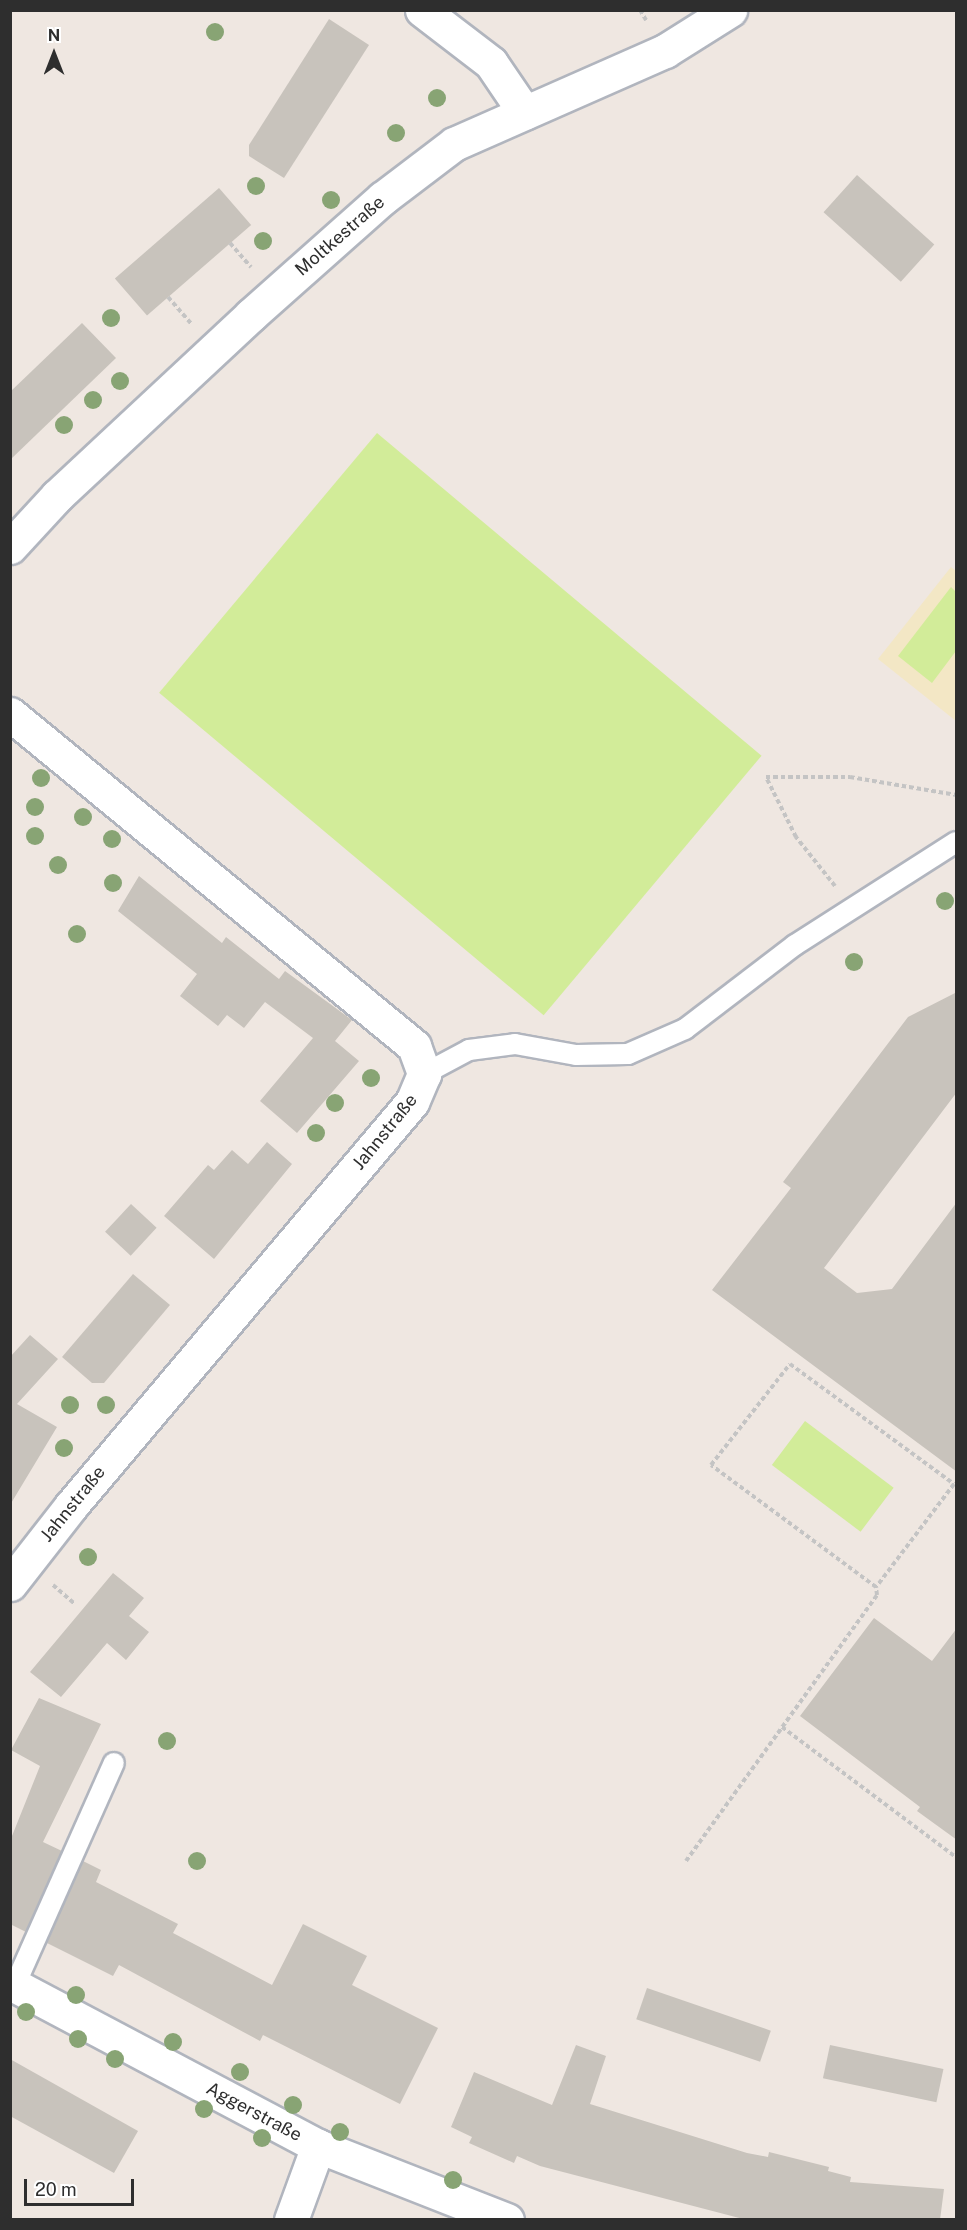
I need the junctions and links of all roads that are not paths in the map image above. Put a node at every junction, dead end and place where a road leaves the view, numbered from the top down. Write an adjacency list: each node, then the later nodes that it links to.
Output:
1 (422, 10): 3 (street)
2 (730, 10): 3 (street, Moltkestraße)
3 (525, 113): 4 (street, Moltkestraße)
4 (10, 547)
5 (10, 714): 7 (street, Jahnstraße)
6 (957, 842): 7 (lane)
7 (424, 1074): 8 (street, Jahnstraße)
8 (10, 1584)
9 (114, 1763): 10 (lane)
10 (13, 1984): 11 (street, Aggerstraße)
11 (318, 2146): 12 (street); 13 (street, Aggerstraße)
12 (291, 2220)
13 (507, 2220)

